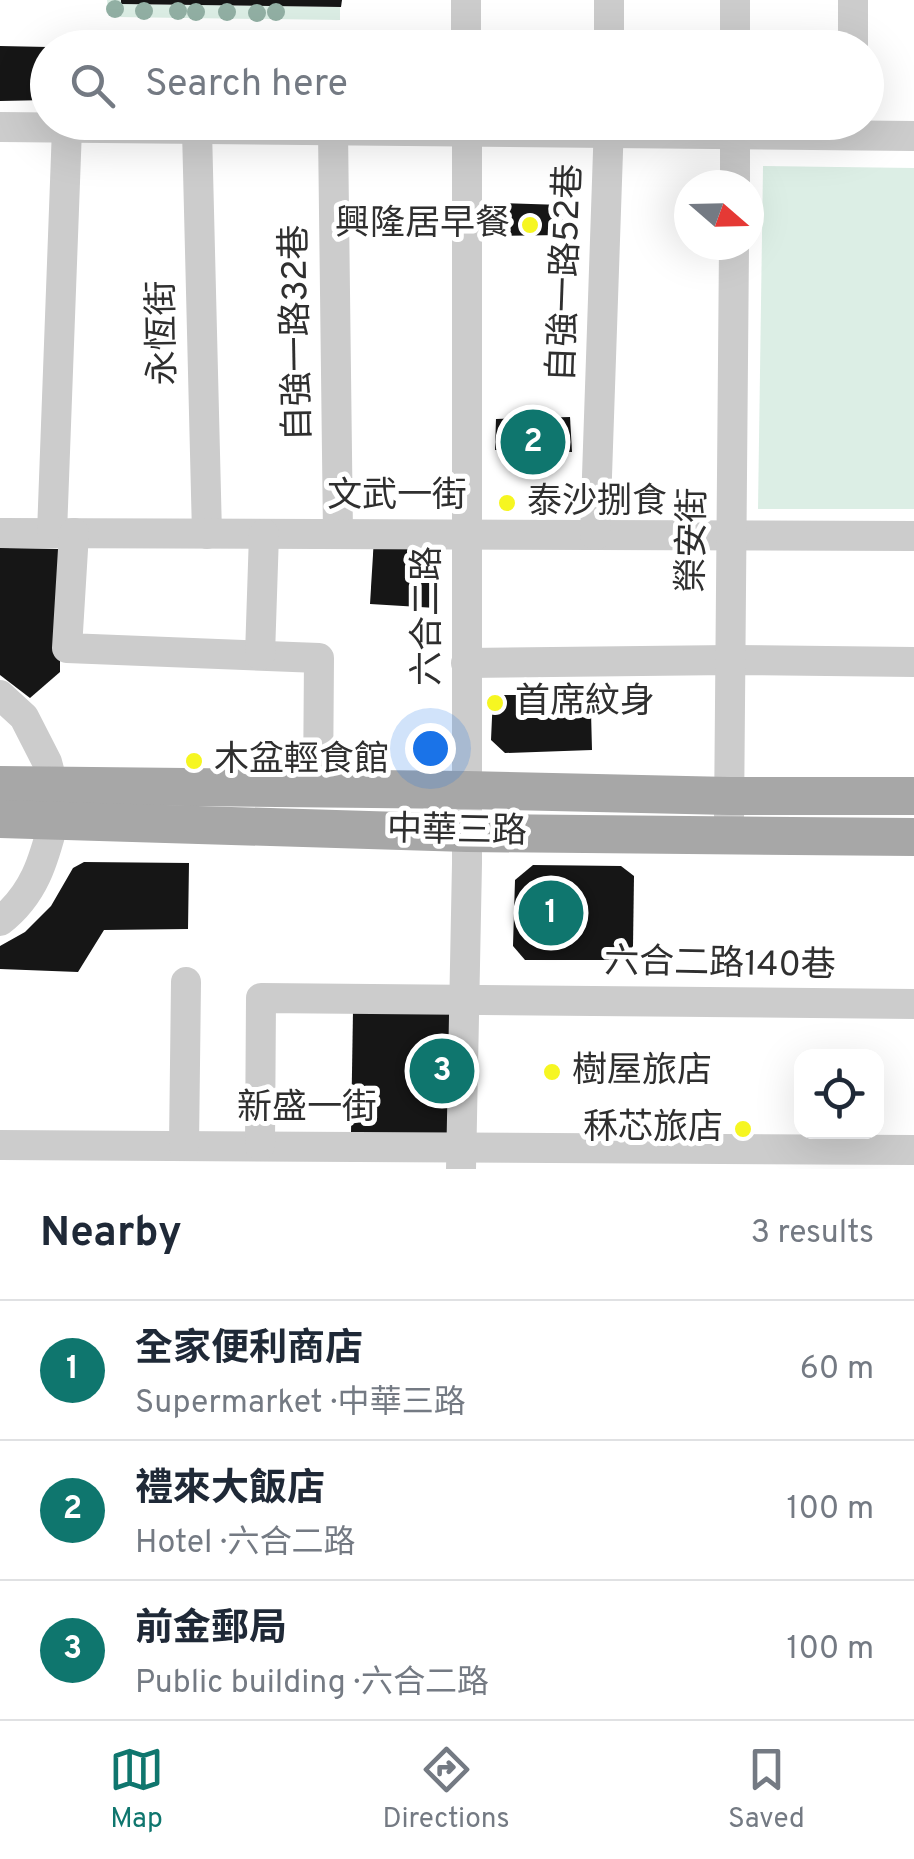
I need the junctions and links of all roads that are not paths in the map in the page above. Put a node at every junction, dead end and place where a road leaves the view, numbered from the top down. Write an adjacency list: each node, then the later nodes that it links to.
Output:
1 (466, 0): 5 (street)
2 (610, 0): 6 (street)
3 (735, 0): 7 (street)
4 (853, 0): 8 (street)
5 (466, 30)
6 (609, 30)
7 (735, 30)
8 (853, 30)
9 (0, 128): 10 (street)
10 (30, 128)
11 (884, 133): 12 (street)
12 (914, 136)
13 (66, 140): 22 (street)
14 (197, 140): 23 (street, 永恆街)
15 (333, 140): 25 (street, 自強一路32巷)
16 (467, 140): 26 (street, 六合二路)
17 (609, 140): 27 (street, 自強一路52巷)
18 (735, 140): 19 (street)
19 (735, 170)
20 (734, 260): 28 (street, 榮安街)
21 (0, 533): 22 (street, 文武一街)
22 (63, 533): 23 (street, 文武一街); 30 (street)
23 (207, 534): 24 (street, 文武一街)
24 (264, 534): 25 (street, 文武一街); 30 (street)
25 (338, 534): 26 (street, 文武一街)
26 (467, 535): 27 (street, 文武一街); 33 (street, 六合二路)
27 (595, 535): 28 (street, 文武一街)
28 (731, 536): 29 (street, 文武一街); 31 (street, 榮安街)
29 (914, 536)
30 (260, 655): 36 (street)
31 (730, 660): 32 (street); 33 (street); 38 (street, 榮安街)
32 (914, 662)
33 (466, 663): 37 (street, 六合二路)
34 (0, 695): 40 (street)
35 (0, 785): 40 (main road, 中華三路)
36 (318, 790): 37 (main road, 中華三路); 40 (main road, 中華三路)
37 (466, 790): 38 (main road, 中華三路); 42 (street, 六合二路)
38 (730, 796): 39 (main road, 中華三路); 43 (street, 榮安街)
39 (914, 796)
40 (53, 802): 41 (main road, 中華三路); 42 (main road, 中華三路); 45 (street)
41 (0, 819)
42 (467, 832): 43 (main road, 中華三路); 47 (street, 六合二路)
43 (729, 837): 44 (main road, 中華三路)
44 (914, 837)
45 (0, 921)
46 (186, 982): 52 (street)
47 (465, 1000): 48 (street, 六合二路140巷); 50 (street, 六合二路140巷); 55 (street, 六合二路)
48 (914, 1004)
49 (0, 1145): 53 (street, 新盛一街)
50 (260, 1146): 52 (street, 新盛一街); 54 (street, 新盛一街)
51 (914, 1150): 58 (street, 新盛一街)
52 (204, 1154): 53 (street, 新盛一街)
53 (83, 1157)
54 (344, 1158): 55 (street, 新盛一街)
55 (462, 1158): 56 (street, 新盛一街)
56 (610, 1159): 57 (street, 新盛一街)
57 (743, 1159): 58 (street, 新盛一街)
58 (856, 1160)

